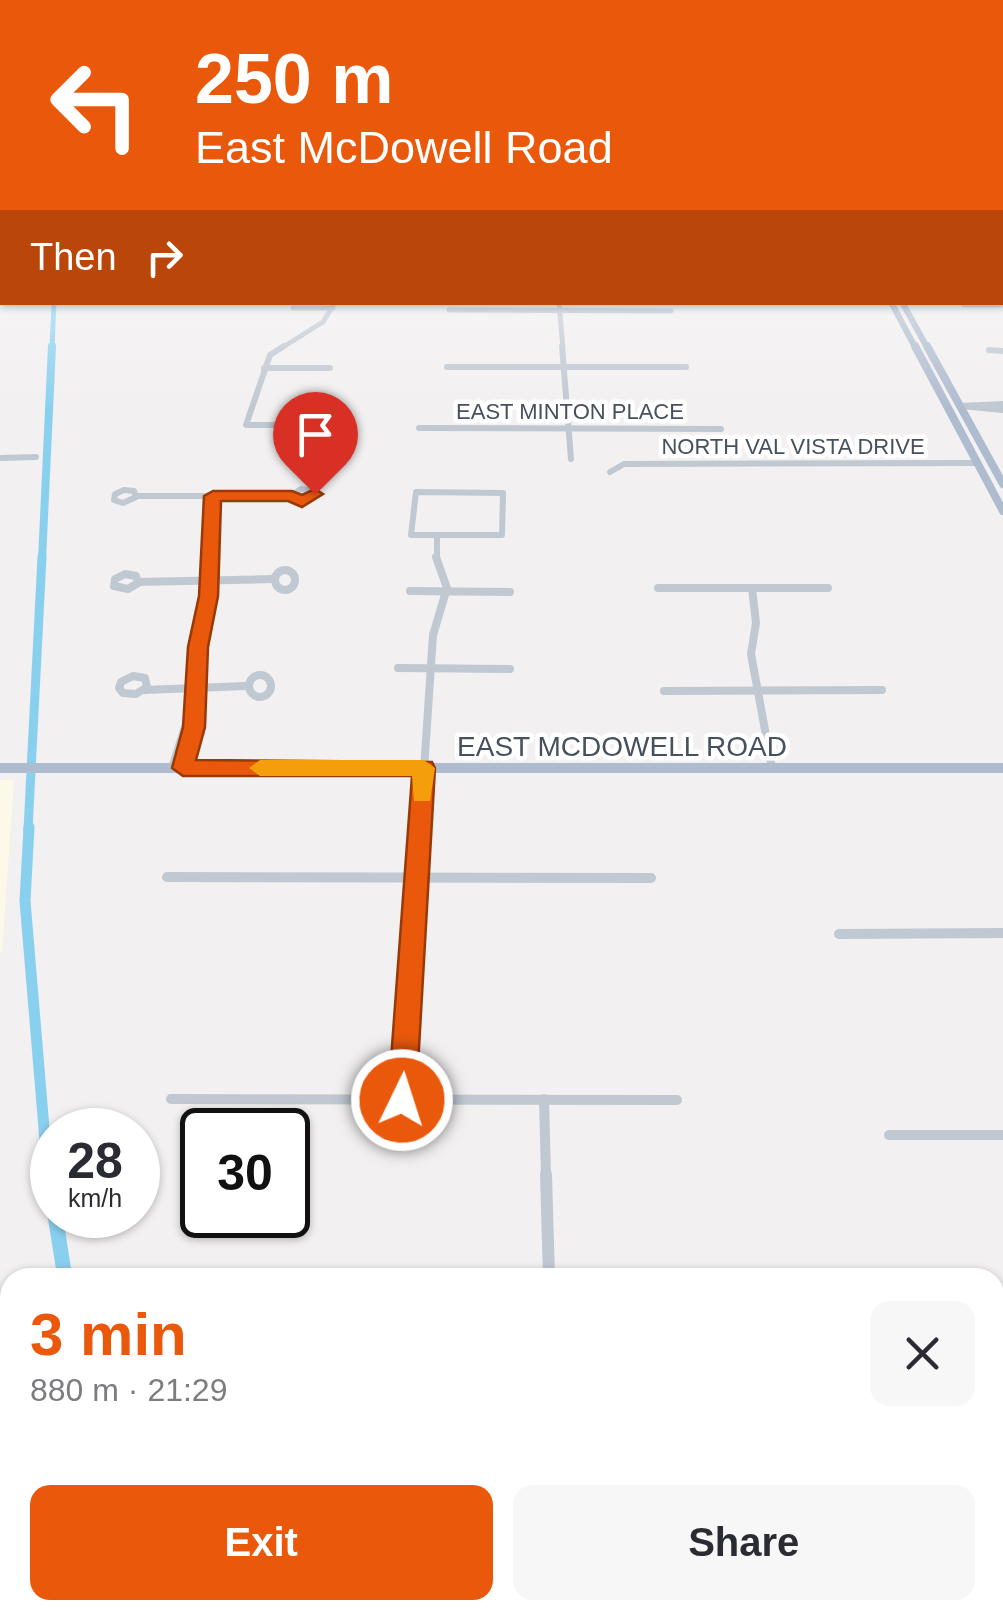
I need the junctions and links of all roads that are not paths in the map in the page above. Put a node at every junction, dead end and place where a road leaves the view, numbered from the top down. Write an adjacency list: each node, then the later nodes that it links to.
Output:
1 (893, 305): 16 (main road, NORTH VAL VISTA DRIVE)
2 (904, 305): 17 (main road)
3 (559, 306): 8 (street); 9 (street); 14 (street)
4 (964, 306): 5 (street)
5 (1003, 306)
6 (293, 308): 7 (street)
7 (333, 308): 10 (street); 18 (street)
8 (448, 310)
9 (671, 311)
10 (345, 315)
11 (989, 350): 12 (street)
12 (1003, 350)
13 (446, 367): 14 (street)
14 (564, 367): 15 (street); 30 (street)
15 (686, 367)
16 (926, 367): 17 (main road); 20 (main road, NORTH VAL VISTA DRIVE)
17 (938, 367): 21 (main road)
18 (264, 368): 19 (street); 27 (street)
19 (330, 368)
20 (936, 387): 21 (main road); 22 (main road, NORTH VAL VISTA DRIVE)
21 (949, 387): 23 (main road)
22 (947, 406): 23 (main road); 25 (main road, NORTH VAL VISTA DRIVE)
23 (960, 406): 24 (street); 26 (main road)
24 (1003, 407)
25 (952, 416): 26 (main road); 35 (main road, NORTH VAL VISTA DRIVE)
26 (966, 416): 36 (main road)
27 (246, 425): 28 (street)
28 (319, 426)
29 (419, 428): 30 (street, EAST MINTON PLACE)
30 (569, 429): 31 (street, EAST MINTON PLACE); 34 (street)
31 (720, 429)
32 (36, 457): 33 (street)
33 (0, 458)
34 (571, 459)
35 (978, 464): 36 (main road); 37 (street, NORTH VAL VISTA DRIVE); 38 (main road, NORTH VAL VISTA DRIVE)
36 (992, 464): 39 (main road)
37 (610, 472)
38 (984, 476): 39 (main road); 43 (main road, NORTH VAL VISTA DRIVE)
39 (1001, 480)
40 (136, 496): 41 (street)
41 (213, 496): 42 (street); 46 (street)
42 (292, 496)
43 (1003, 511)
44 (437, 535): 44 (street); 52 (street)
45 (273, 579): 46 (street)
46 (209, 581): 47 (street); 58 (street)
47 (138, 582)
48 (658, 588): 49 (street)
49 (752, 588): 50 (street); 62 (street)
50 (828, 588)
51 (410, 591): 52 (street)
52 (446, 591): 53 (street); 55 (street)
53 (510, 592)
54 (398, 668): 55 (street)
55 (430, 668): 56 (street); 65 (street)
56 (510, 668)
57 (246, 686): 58 (street)
58 (195, 688): 59 (street); 64 (street)
59 (144, 690)
60 (882, 690): 62 (street)
61 (664, 691): 62 (street)
62 (757, 691): 66 (street)
63 (0, 768): 64 (main road, EAST MCDOWELL ROAD)
64 (177, 768): 65 (main road, EAST MCDOWELL ROAD)
65 (424, 768): 66 (main road, EAST MCDOWELL ROAD); 69 (street)
66 (772, 768): 67 (main road, EAST MCDOWELL ROAD)
67 (1003, 768)
68 (167, 877): 69 (street)
69 (416, 877): 70 (street); 74 (street)
70 (652, 878)
71 (839, 934): 72 (street)
72 (1003, 934)
73 (171, 1099): 74 (street)
74 (402, 1100): 75 (street)
75 (544, 1100): 76 (street); 79 (street)
76 (678, 1100)
77 (889, 1134): 78 (street)
78 (1003, 1134)
79 (550, 1268)

